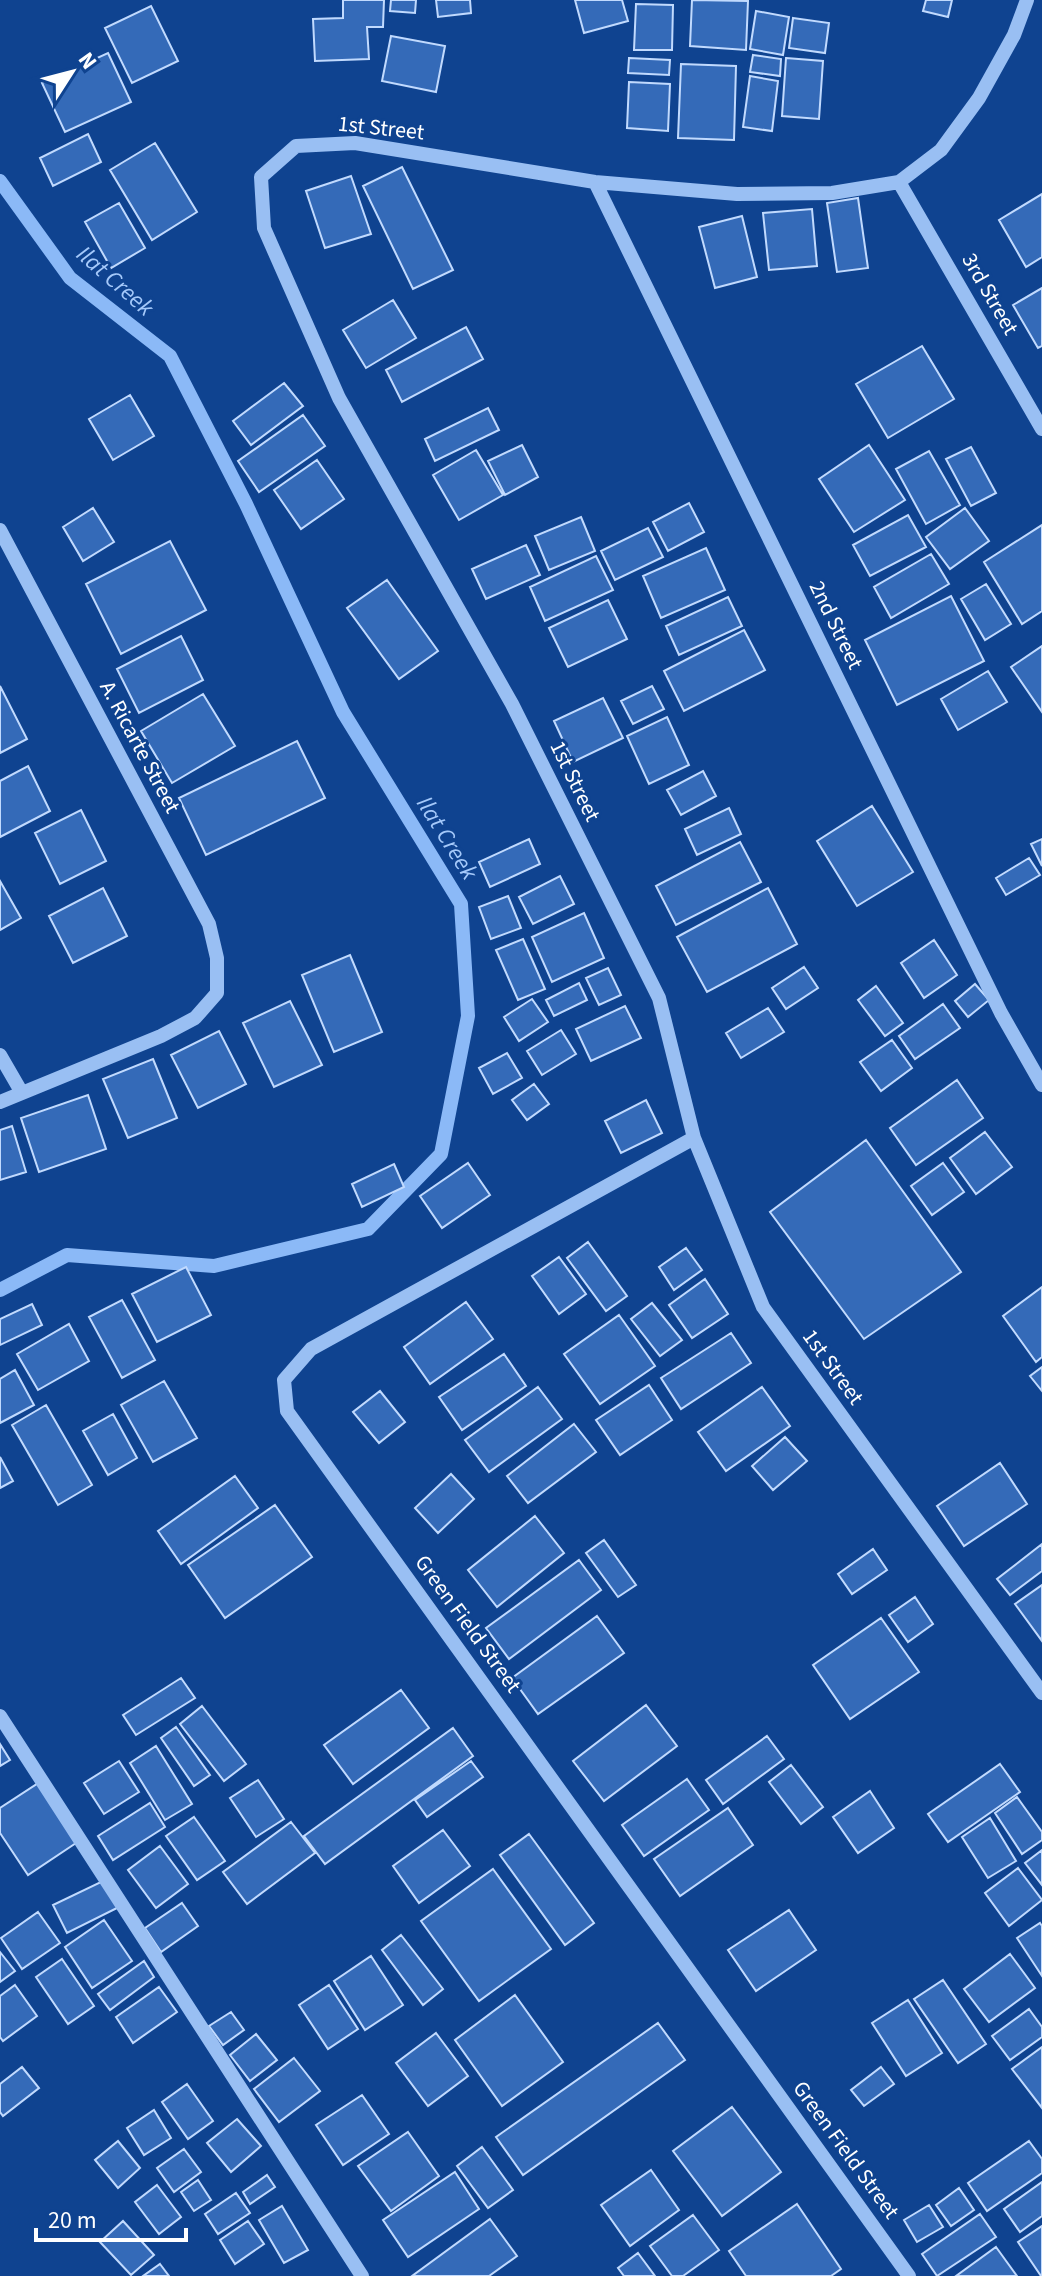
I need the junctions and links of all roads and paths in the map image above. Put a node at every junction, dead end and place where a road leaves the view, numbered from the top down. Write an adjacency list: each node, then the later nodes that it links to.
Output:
1 (1027, 0): 3 (street)
2 (595, 182): 3 (street); 7 (street, 2nd Street); 10 (street, 1st Street)
3 (899, 182): 4 (street, 3rd Street)
4 (1042, 429)
5 (0, 530): 8 (street, A. Ricarte Street)
6 (0, 1055): 8 (street)
7 (1042, 1085)
8 (22, 1093): 9 (street)
9 (0, 1102)
10 (694, 1138): 11 (street, 1st Street); 14 (street, Green Field Street)
11 (1042, 1693)
12 (0, 1716): 13 (street)
13 (362, 2276)
14 (909, 2276)

